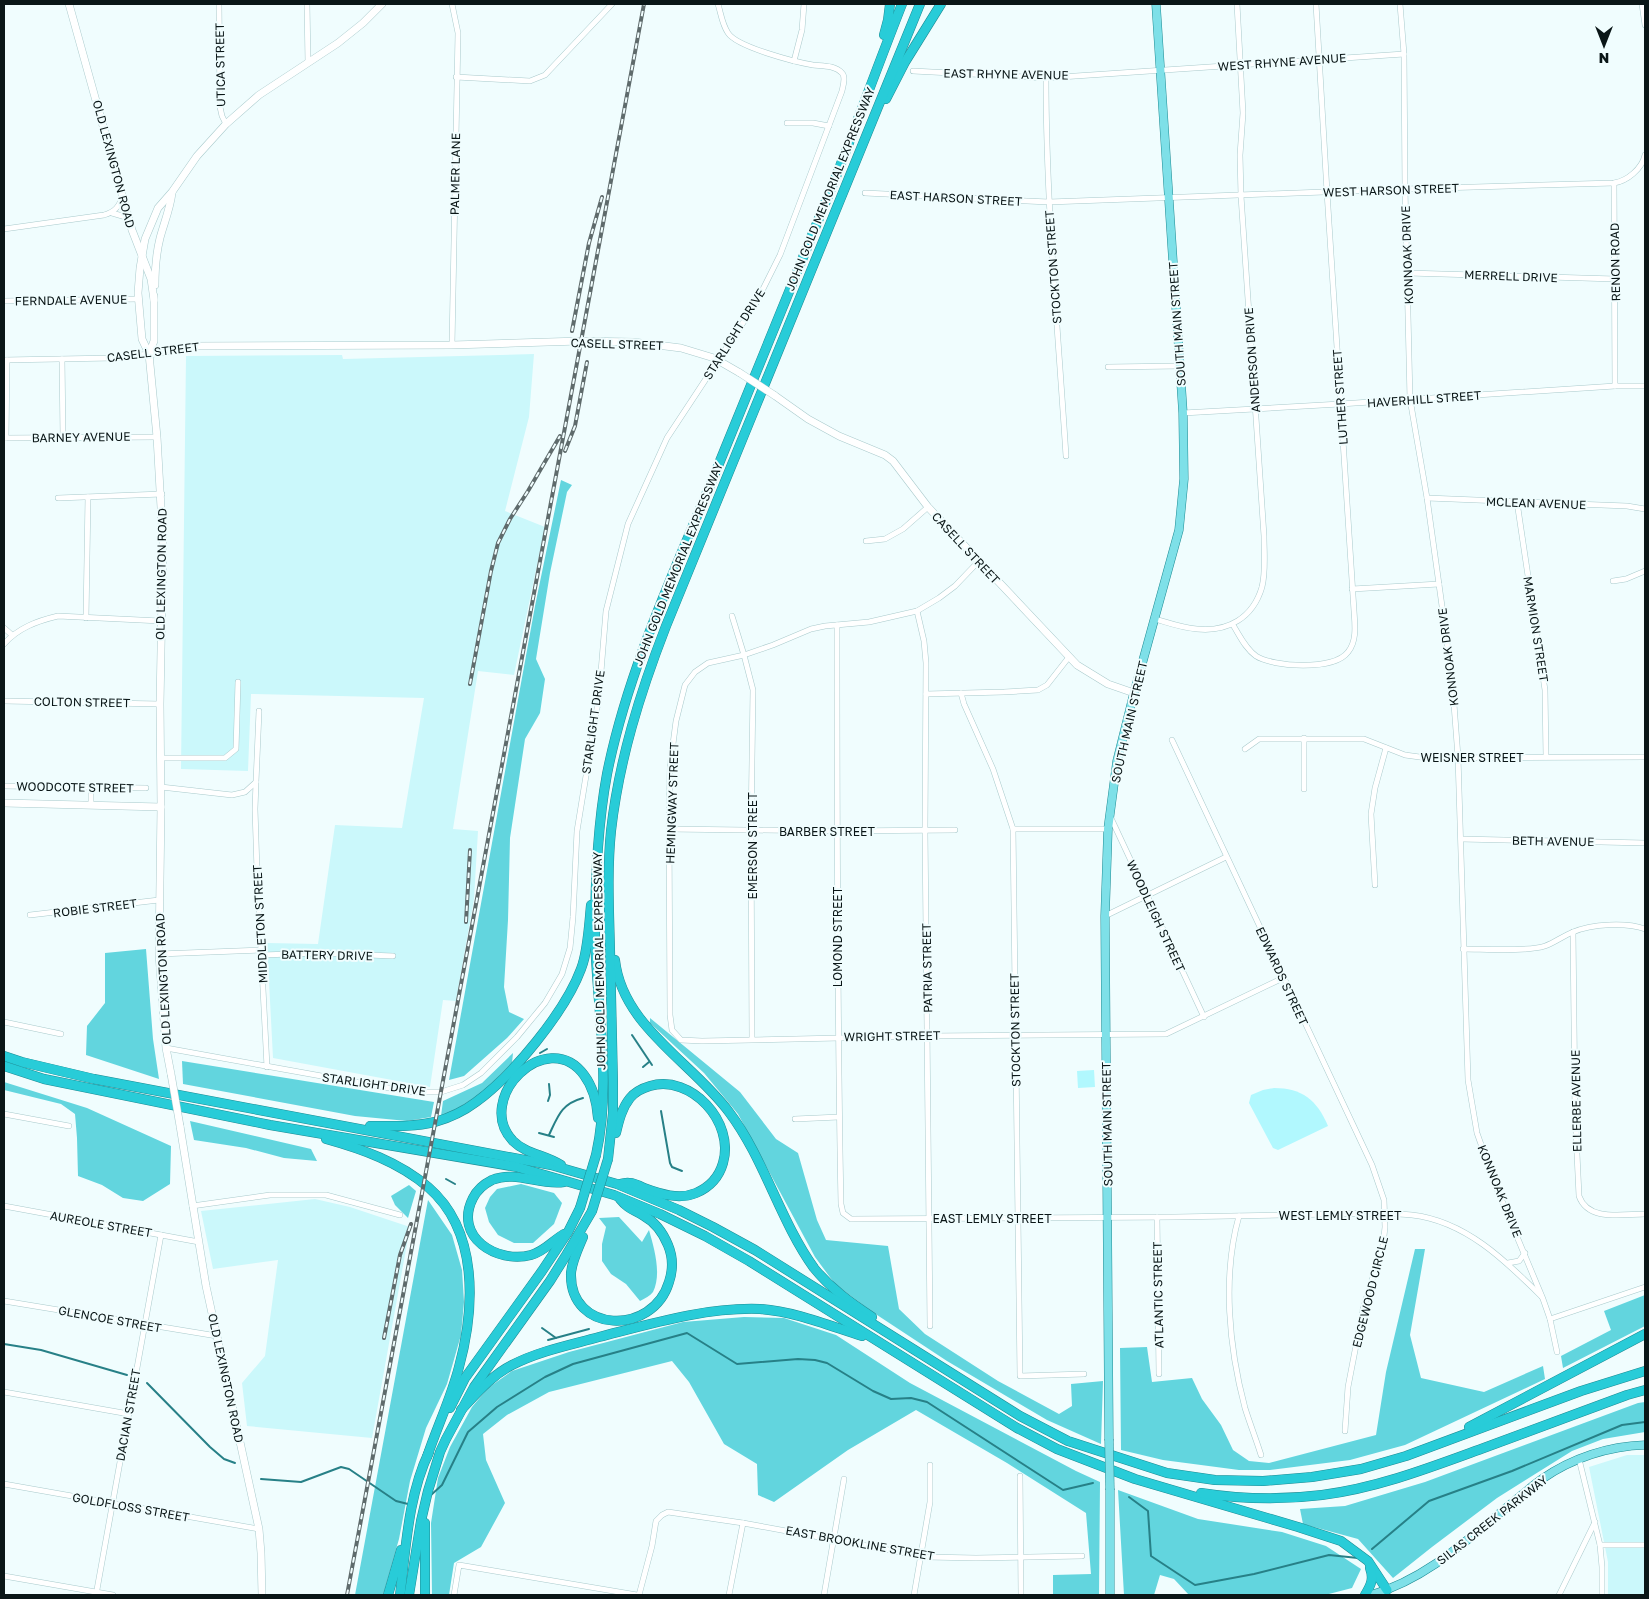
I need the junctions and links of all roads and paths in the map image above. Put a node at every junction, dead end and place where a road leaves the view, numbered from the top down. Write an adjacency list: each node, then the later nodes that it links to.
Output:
1 (69, 4): 39 (main road, OLD LEXINGTON ROAD)
2 (219, 4): 29 (street, UTICA STREET)
3 (307, 4): 22 (street)
4 (382, 4): 22 (main road)
5 (452, 4): 26 (street, PALMER LANE)
6 (612, 4): 26 (street)
7 (718, 4): 21 (street)
8 (804, 4): 21 (street)
9 (890, 4): 33 (highway)
10 (902, 4): 33 (highway, JOHN GOLD MEMORIAL EXPRESSWAY)
11 (920, 4): 32 (highway, JOHN GOLD MEMORIAL EXPRESSWAY)
12 (941, 4): 32 (highway)
13 (1156, 4): 24 (main road, SOUTH MAIN STREET)
14 (1237, 4): 23 (street, ANDERSON DRIVE)
15 (1316, 4): 20 (street, LUTHER STREET)
16 (1400, 4): 19 (street, KONNOAK DRIVE)
17 (1642, 4): 18 (street)
18 (1645, 25)
19 (1404, 54): 20 (street, WEST RHYNE AVENUE); 35 (street, KONNOAK DRIVE)
20 (1320, 59): 23 (street, WEST RHYNE AVENUE); 37 (street, LUTHER STREET)
21 (794, 62): 30 (street, STARLIGHT DRIVE)
22 (308, 64): 29 (main road)
23 (1240, 64): 24 (street, WEST RHYNE AVENUE); 40 (street, ANDERSON DRIVE)
24 (1159, 70): 27 (street, EAST RHYNE AVENUE); 41 (main road, SOUTH MAIN STREET)
25 (913, 71): 27 (street, EAST RHYNE AVENUE)
26 (456, 77): 52 (street, PALMER LANE)
27 (1046, 78): 42 (street, STOCKTON STREET)
28 (787, 123): 30 (street)
29 (226, 124): 36 (main road)
30 (830, 126): 56 (street, STARLIGHT DRIVE)
31 (1645, 155): 34 (street)
32 (856, 160): 133 (highway, JOHN GOLD MEMORIAL EXPRESSWAY)
33 (836, 175): 127 (highway, JOHN GOLD MEMORIAL EXPRESSWAY)
34 (1614, 184): 35 (street, WEST HARSON STREET); 48 (street, RENON ROAD)
35 (1405, 189): 37 (street, WEST HARSON STREET); 47 (street, KONNOAK DRIVE)
36 (172, 192): 46 (main road); 50 (main road)
37 (1326, 192): 40 (street, WEST HARSON STREET); 62 (street, LUTHER STREET)
38 (865, 193): 42 (street, EAST HARSON STREET)
39 (122, 194): 43 (street); 44 (main road, OLD LEXINGTON ROAD)
40 (1241, 196): 41 (street, WEST HARSON STREET); 63 (street, ANDERSON DRIVE)
41 (1168, 197): 42 (street, EAST HARSON STREET); 57 (main road, SOUTH MAIN STREET)
42 (1049, 202): 68 (street, STOCKTON STREET)
43 (112, 213): 44 (street); 45 (street)
44 (129, 218): 46 (main road, OLD LEXINGTON ROAD)
45 (4, 229)
46 (142, 258): 49 (main road, OLD LEXINGTON ROAD); 50 (main road)
47 (1408, 273): 48 (street, MERRELL DRIVE); 61 (street, KONNOAK DRIVE)
48 (1615, 279): 59 (street, RENON ROAD)
49 (138, 299): 51 (street, FERNDALE AVENUE); 53 (main road, OLD LEXINGTON ROAD)
50 (154, 300): 53 (main road, OLD LEXINGTON ROAD)
51 (4, 301)
52 (452, 345): 53 (main road, CASELL STREET); 56 (main road, CASELL STREET)
53 (149, 354): 54 (street, CASELL STREET); 65 (main road, OLD LEXINGTON ROAD)
54 (62, 359): 55 (street, CASELL STREET); 66 (street)
55 (5, 360): 67 (street)
56 (718, 362): 74 (main road, CASELL STREET, bridge); 155 (street, STARLIGHT DRIVE)
57 (1179, 366): 58 (street); 64 (main road, SOUTH MAIN STREET)
58 (1108, 367)
59 (1615, 386): 60 (street, HAVERHILL STREET); 61 (street, HAVERHILL STREET)
60 (1645, 386)
61 (1410, 399): 62 (street, HAVERHILL STREET); 72 (street, KONNOAK DRIVE)
62 (1340, 404): 63 (street, HAVERHILL STREET); 81 (street, LUTHER STREET)
63 (1255, 410): 64 (street, HAVERHILL STREET); 88 (street, ANDERSON DRIVE)
64 (1183, 413): 85 (main road, SOUTH MAIN STREET)
65 (157, 436): 66 (street, BARNEY AVENUE); 69 (main road, OLD LEXINGTON ROAD)
66 (63, 437): 67 (street, BARNEY AVENUE)
67 (5, 438)
68 (1066, 456)
69 (162, 494): 70 (street); 86 (main road, OLD LEXINGTON ROAD)
70 (88, 497): 71 (street); 84 (street)
71 (58, 498)
72 (1427, 498): 73 (street, MCLEAN AVENUE); 80 (street, KONNOAK DRIVE)
73 (1517, 502): 75 (street, MCLEAN AVENUE); 106 (street, MARMION STREET)
74 (928, 507): 76 (street); 77 (main road, CASELL STREET)
75 (1645, 509)
76 (866, 542)
77 (978, 562): 82 (street, HEMINGWAY STREET); 93 (main road, CASELL STREET)
78 (1645, 571): 79 (street)
79 (1613, 581)
80 (1439, 584): 81 (street); 105 (street, KONNOAK DRIVE)
81 (1352, 589): 88 (street, LUTHER STREET)
82 (917, 611): 87 (street, HEMINGWAY STREET); 97 (street, PATRIA STREET)
83 (732, 616): 92 (street, EMERSON STREET)
84 (86, 618): 86 (street); 90 (street)
85 (1155, 619): 88 (street); 95 (main road, SOUTH MAIN STREET)
86 (161, 621): 99 (main road, OLD LEXINGTON ROAD)
87 (837, 625): 92 (street, HEMINGWAY STREET); 124 (street, LOMOND STREET)
88 (1233, 625)
89 (4, 628): 90 (street)
90 (12, 635): 91 (street)
91 (4, 644)
92 (744, 655): 119 (street, HEMINGWAY STREET); 122 (street, EMERSON STREET)
93 (1069, 657): 95 (main road, CASELL STREET); 96 (street)
94 (238, 682): 108 (street)
95 (1134, 692): 118 (main road, SOUTH MAIN STREET)
96 (961, 693): 97 (street); 120 (street, STOCKTON STREET)
97 (926, 694): 125 (street, PATRIA STREET)
98 (4, 701): 99 (street, COLTON STREET)
99 (160, 704): 108 (main road, OLD LEXINGTON ROAD)
100 (259, 710): 109 (street)
101 (1304, 738): 103 (street, WEISNER STREET); 104 (street, WEISNER STREET); 114 (street)
102 (1172, 740): 129 (street, EDWARDS STREET)
103 (1244, 748)
104 (1386, 748): 105 (street, WEISNER STREET); 130 (street)
105 (1458, 757): 106 (street, WEISNER STREET); 126 (street, KONNOAK DRIVE)
106 (1546, 757): 107 (street, WEISNER STREET)
107 (1645, 757)
108 (161, 758): 112 (main road, OLD LEXINGTON ROAD)
109 (256, 782): 112 (street); 139 (street, MIDDLETON STREET)
110 (4, 786): 111 (street, WOODCOTE STREET)
111 (91, 787): 113 (street, WOODCOTE STREET); 116 (street)
112 (161, 787): 117 (main road, OLD LEXINGTON ROAD)
113 (146, 788)
114 (1304, 789)
115 (4, 803): 116 (main road)
116 (92, 805): 117 (main road)
117 (161, 807): 132 (main road, OLD LEXINGTON ROAD)
118 (1109, 814): 121 (main road, SOUTH MAIN STREET); 131 (street, WOODLEIGH STREET)
119 (669, 829): 122 (street, BARBER STREET); 150 (street, HEMINGWAY STREET)
120 (1013, 829): 121 (street); 147 (street, STOCKTON STREET)
121 (1108, 829): 135 (main road, SOUTH MAIN STREET)
122 (751, 830): 124 (street, BARBER STREET); 151 (street, EMERSON STREET)
123 (955, 830): 125 (street, BARBER STREET)
124 (836, 831): 125 (street, BARBER STREET); 149 (street, LOMOND STREET)
125 (925, 831): 148 (street, PATRIA STREET)
126 (1460, 839): 128 (street, BETH AVENUE); 138 (street, KONNOAK DRIVE)
127 (598, 843): 159 (highway); 162 (highway, JOHN GOLD MEMORIAL EXPRESSWAY)
128 (1645, 843)
129 (1226, 857): 131 (street); 142 (street, EDWARDS STREET)
130 (1375, 886)
131 (1146, 895): 135 (street); 143 (street, WOODLEIGH STREET)
132 (159, 900): 134 (street, ROBIE STREET); 140 (main road, OLD LEXINGTON ROAD)
133 (608, 908): 163 (highway, JOHN GOLD MEMORIAL EXPRESSWAY); 194 (highway)
134 (30, 915)
135 (1105, 916): 146 (main road, SOUTH MAIN STREET)
136 (1645, 930): 137 (street)
137 (1573, 932): 138 (street); 173 (street, ELLERBE AVENUE)
138 (1463, 949): 183 (street, KONNOAK DRIVE)
139 (262, 952): 140 (street, BATTERY DRIVE); 141 (street, BATTERY DRIVE); 155 (street, MIDDLETON STREET)
140 (159, 954): 152 (main road, OLD LEXINGTON ROAD)
141 (393, 956)
142 (1283, 978): 143 (street, WRIGHT STREET); 171 (street, EDWARDS STREET)
143 (1204, 1017): 146 (street, WRIGHT STREET)
144 (4, 1022): 145 (street)
145 (61, 1034)
146 (1106, 1034): 147 (street, WRIGHT STREET); 176 (main road, SOUTH MAIN STREET)
147 (1015, 1035): 148 (street, WRIGHT STREET); 179 (street, STOCKTON STREET)
148 (928, 1036): 149 (street, WRIGHT STREET); 178 (street, PATRIA STREET)
149 (838, 1037): 151 (street, WRIGHT STREET); 157 (street, LOMOND STREET)
150 (678, 1038): 151 (street, WRIGHT STREET)
151 (752, 1039)
152 (166, 1048): 155 (street, STARLIGHT DRIVE); 169 (main road, OLD LEXINGTON ROAD, bridge)
153 (4, 1055): 159 (highway)
154 (4, 1066): 160 (highway)
155 (267, 1067)
156 (4, 1114): 161 (street)
157 (839, 1117): 158 (street); 177 (street, LOMOND STREET)
158 (796, 1119)
159 (340, 1124): 164 (highway)
160 (270, 1125): 165 (highway); 207 (highway)
161 (68, 1126)
162 (599, 1142): 164 (highway); 180 (highway, JOHN GOLD MEMORIAL EXPRESSWAY, bridge)
163 (611, 1142): 166 (highway); 170 (highway, JOHN GOLD MEMORIAL EXPRESSWAY, bridge)
164 (567, 1169): 166 (highway)
165 (566, 1182): 167 (highway); 180 (highway)
166 (617, 1184): 194 (highway)
167 (618, 1196): 170 (highway); 193 (highway)
168 (4, 1206): 181 (street, AUREOLE STREET)
169 (192, 1206): 172 (street); 182 (main road, OLD LEXINGTON ROAD)
170 (592, 1211): 201 (highway, JOHN GOLD MEMORIAL EXPRESSWAY)
171 (1384, 1213): 175 (street, WEST LEMLY STREET); 184 (street, WEST LEMLY STREET); 203 (street, EDGEWOOD CIRCLE)
172 (400, 1214)
173 (1645, 1214)
174 (1157, 1216): 175 (street, WEST LEMLY STREET); 176 (street, WEST LEMLY STREET); 198 (street, ATLANTIC STREET)
175 (1239, 1216): 206 (street)
176 (1108, 1217): 179 (street, EAST LEMLY STREET); 242 (main road, SOUTH MAIN STREET, bridge)
177 (876, 1218): 178 (street, EAST LEMLY STREET)
178 (929, 1218): 179 (street, EAST LEMLY STREET); 190 (street, PATRIA STREET)
179 (1018, 1218): 197 (street, STOCKTON STREET)
180 (568, 1232): 207 (highway, JOHN GOLD MEMORIAL EXPRESSWAY)
181 (161, 1234): 182 (street, AUREOLE STREET); 189 (street, DACIAN STREET)
182 (199, 1242): 192 (main road, OLD LEXINGTON ROAD)
183 (1525, 1253): 184 (street); 186 (street, KONNOAK DRIVE)
184 (1508, 1263): 186 (street, WEST LEMLY STREET)
185 (1645, 1287): 188 (street)
186 (1543, 1299): 188 (street, KONNOAK DRIVE)
187 (4, 1301): 189 (street, GLENCOE STREET)
188 (1550, 1319): 195 (street, KONNOAK DRIVE)
189 (144, 1324): 192 (street, GLENCOE STREET); 202 (street, DACIAN STREET)
190 (930, 1326)
191 (1645, 1334): 204 (highway)
192 (217, 1336): 219 (main road, OLD LEXINGTON ROAD)
193 (874, 1340): 201 (highway); 213 (highway)
194 (915, 1351): 204 (highway)
195 (1557, 1352)
196 (1645, 1371): 204 (highway)
197 (1084, 1374)
198 (1159, 1374)
199 (1645, 1390): 213 (highway)
200 (4, 1392): 202 (street)
201 (462, 1410): 215 (highway, JOHN GOLD MEMORIAL EXPRESSWAY)
202 (129, 1414): 214 (street, DACIAN STREET)
203 (1345, 1431)
204 (1437, 1444)
205 (1645, 1445): 208 (main road, SILAS CREEK PARKWAY)
206 (1261, 1455)
207 (427, 1456): 218 (highway, JOHN GOLD MEMORIAL EXPRESSWAY)
208 (1579, 1459): 216 (street); 228 (main road, SILAS CREEK PARKWAY)
209 (930, 1465): 223 (street)
210 (1020, 1476): 225 (street)
211 (844, 1479): 220 (street)
212 (4, 1484): 214 (street, GOLDFLOSS STREET)
213 (1168, 1488): 226 (highway)
214 (113, 1503): 219 (street, GOLDFLOSS STREET); 229 (street, DACIAN STREET)
215 (423, 1520): 234 (highway); 235 (highway)
216 (1595, 1522): 221 (street); 245 (street)
217 (743, 1523): 220 (street, EAST BROOKLINE STREET); 237 (street, EAST BROOKLINE STREET); 238 (street)
218 (408, 1528): 232 (highway); 233 (highway, JOHN GOLD MEMORIAL EXPRESSWAY)
219 (259, 1530): 231 (main road, OLD LEXINGTON ROAD)
220 (834, 1540): 223 (street, EAST BROOKLINE STREET); 239 (street)
221 (1600, 1545): 222 (street); 246 (street)
222 (1645, 1545)
223 (921, 1555): 225 (street, EAST BROOKLINE STREET); 240 (street)
224 (1082, 1556): 225 (street, EAST BROOKLINE STREET)
225 (1021, 1557): 241 (street)
226 (1368, 1561): 228 (highway); 243 (highway)
227 (4, 1576): 229 (street)
228 (1387, 1590): 244 (main road, SILAS CREEK PARKWAY)
229 (96, 1594): 230 (street)
230 (113, 1595)
231 (262, 1595)
232 (388, 1595)
233 (400, 1595)
234 (410, 1595)
235 (424, 1595)
236 (454, 1595): 237 (street)
237 (638, 1595)
238 (729, 1595)
239 (824, 1595)
240 (914, 1595)
241 (1021, 1595)
242 (1110, 1595)
243 (1366, 1595)
244 (1371, 1595)
245 (1559, 1595)
246 (1602, 1595)

